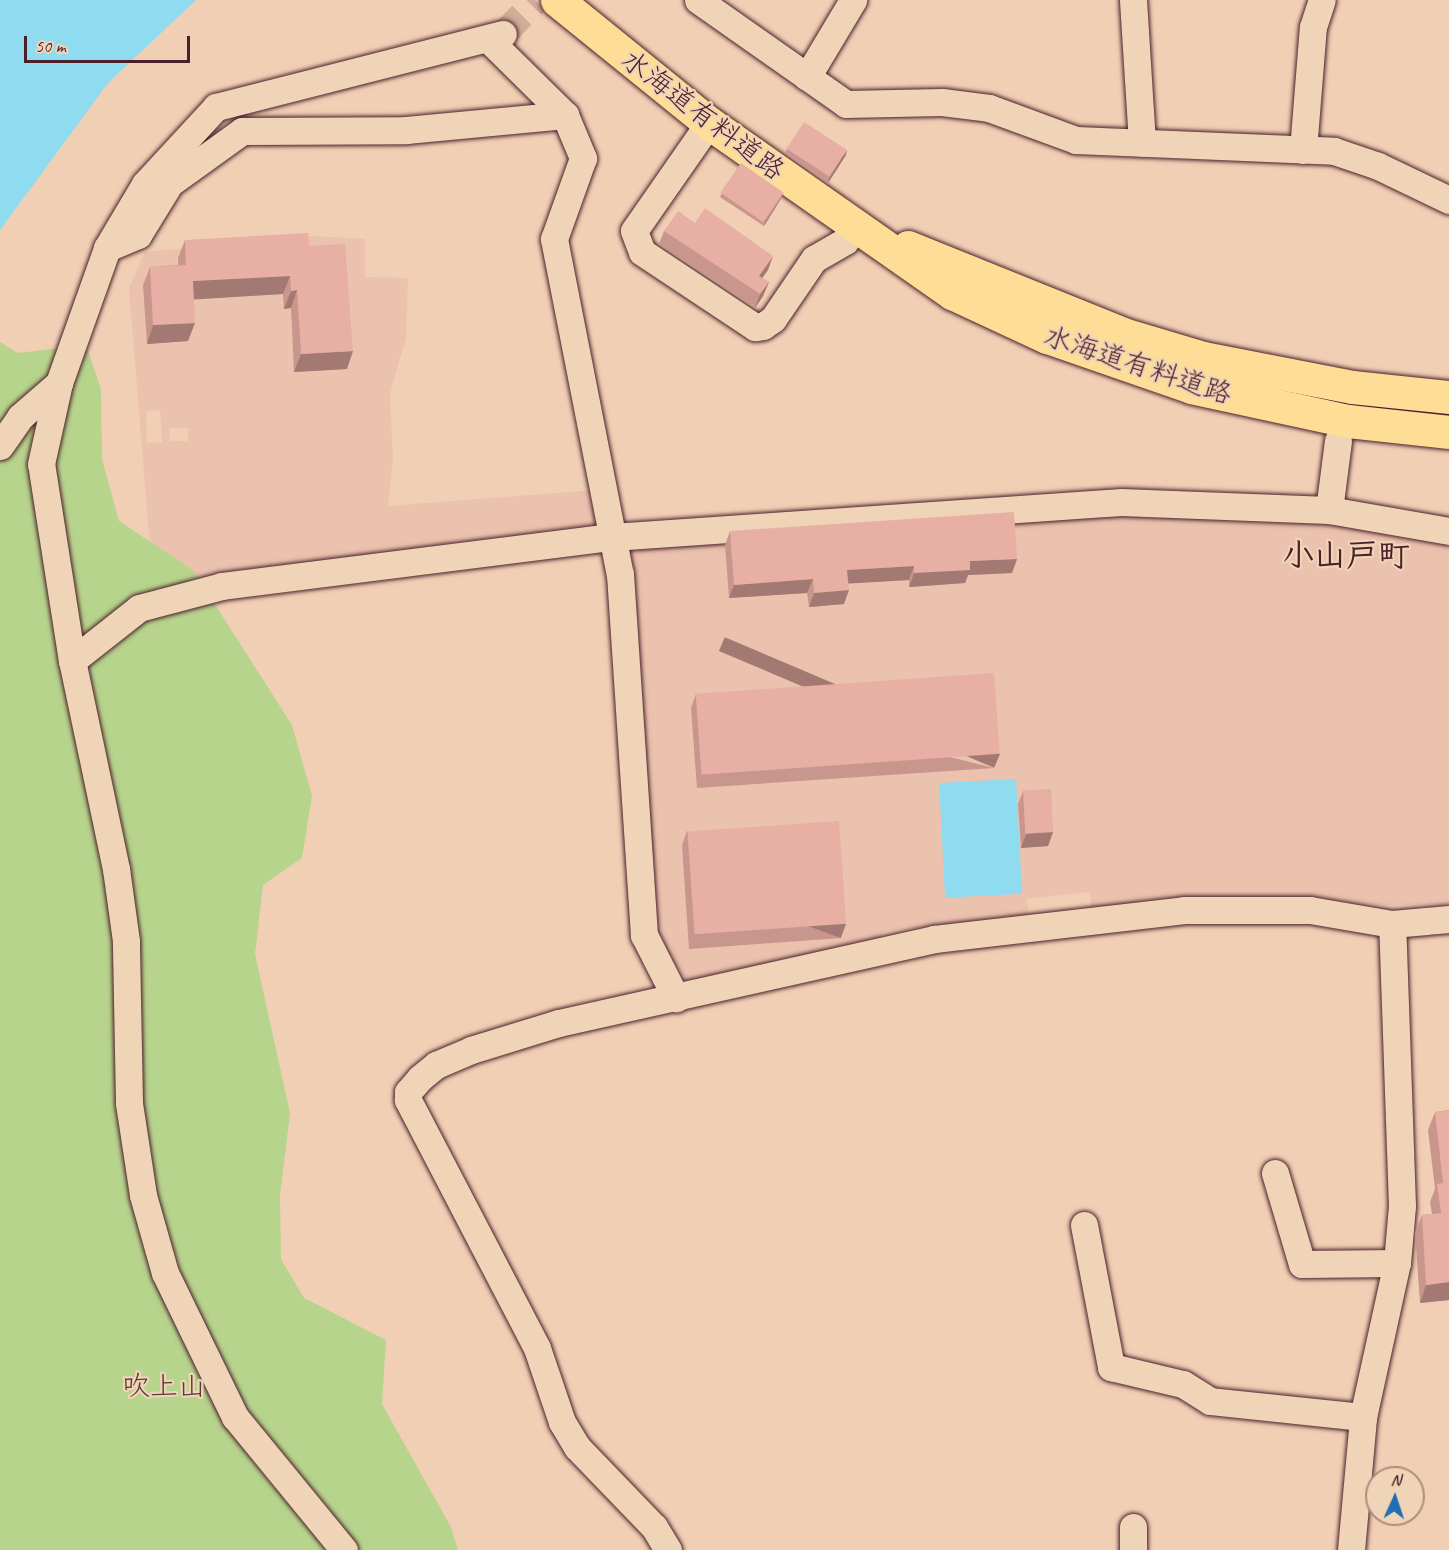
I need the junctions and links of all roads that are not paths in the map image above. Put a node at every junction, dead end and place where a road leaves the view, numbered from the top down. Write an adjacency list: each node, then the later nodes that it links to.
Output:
1 (556, 0): 8 (highway, 水海道有料道路)
2 (698, 0): 6 (street)
3 (854, 0): 6 (street)
4 (1133, 0): 9 (street)
5 (1322, 0): 10 (street)
6 (807, 77): 9 (street)
7 (565, 115): 13 (street); 13 (street); 21 (street)
8 (709, 123): 12 (highway, 水海道有料道路); 12 (street)
9 (1142, 143): 10 (street)
10 (1303, 150): 11 (street)
11 (1449, 200)
12 (854, 226): 15 (highway, 水海道有料道路); 16 (highway, 水海道有料道路)
13 (107, 248): 14 (street)
14 (58, 383): 18 (street); 22 (street)
15 (1449, 397)
16 (1449, 432)
17 (1338, 441): 19 (street)
18 (0, 446)
19 (1329, 510): 20 (street); 21 (street)
20 (1449, 531)
21 (612, 537): 22 (street); 25 (street)
22 (72, 661): 30 (street)
23 (1449, 919): 24 (street)
24 (1392, 924): 25 (street); 28 (street)
25 (676, 998): 31 (street)
26 (1275, 1173): 28 (street)
27 (1084, 1225): 29 (street)
28 (1397, 1263): 29 (street)
29 (1363, 1417): 32 (street)
30 (344, 1550)
31 (668, 1550)
32 (1351, 1550)

